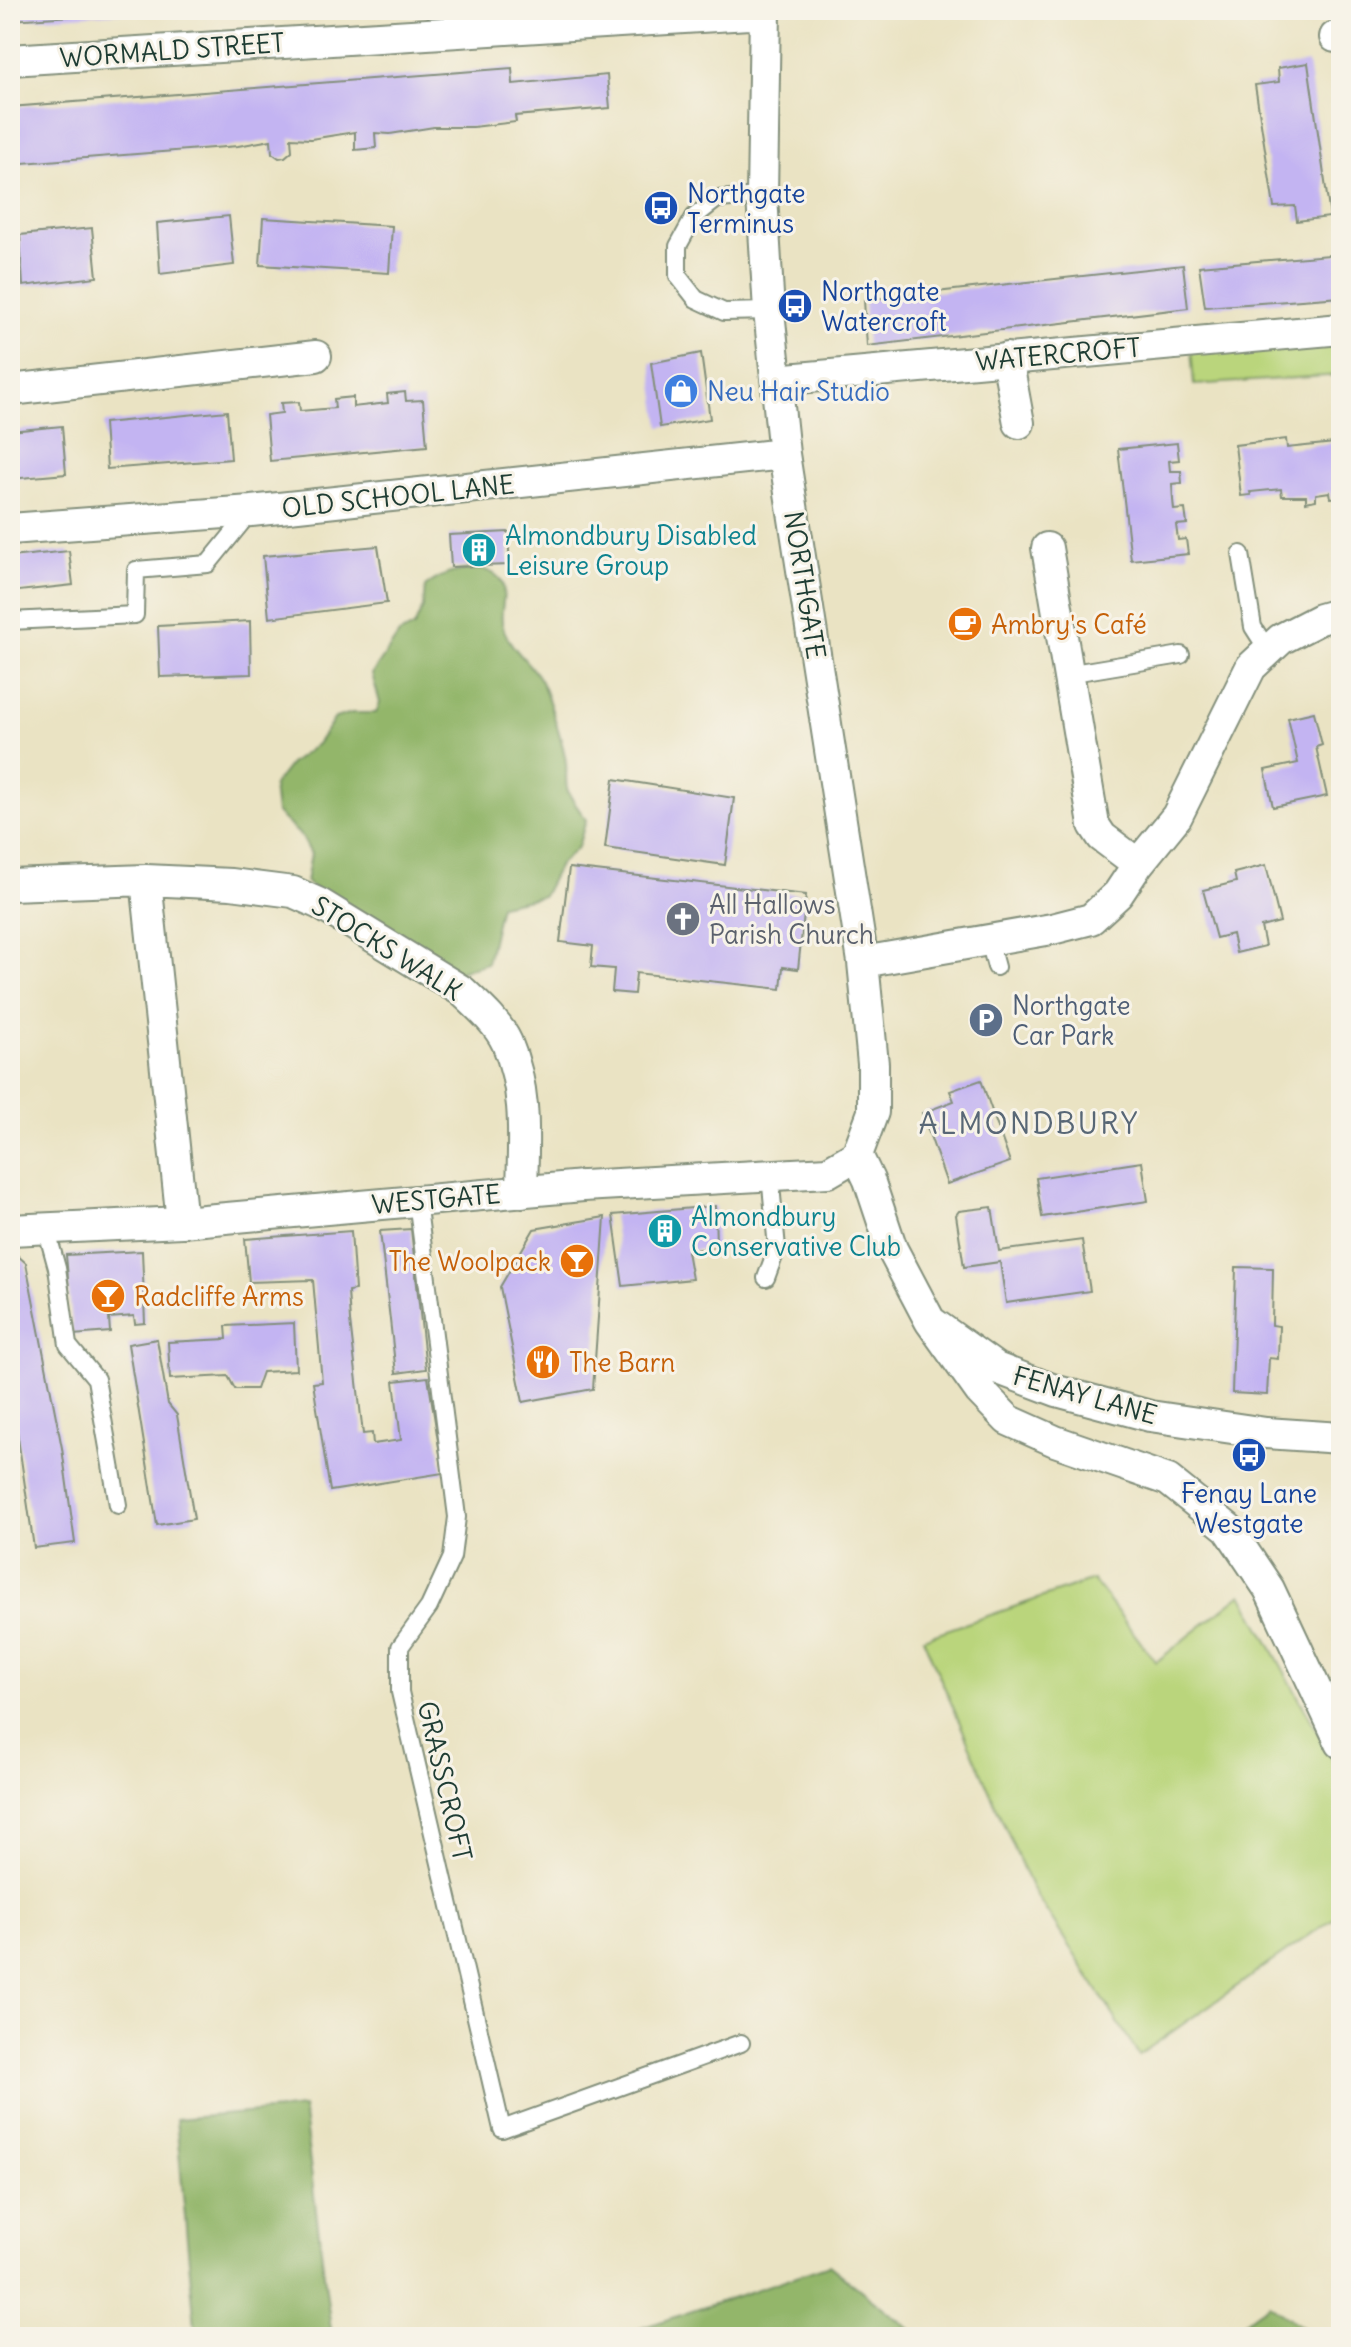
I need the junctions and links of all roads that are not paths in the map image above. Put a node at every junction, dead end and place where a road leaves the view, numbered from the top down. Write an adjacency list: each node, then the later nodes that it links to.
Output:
1 (765, 12): 2 (street, WORMALD STREET); 3 (street, NORTHGATE)
2 (10, 60)
3 (762, 196): 4 (street, NORTHGATE); 4 (lane)
4 (769, 311): 8 (street, NORTHGATE)
5 (1341, 329): 7 (street, WATERCROFT)
6 (316, 356): 9 (street)
7 (1007, 358): 8 (street, WATERCROFT); 10 (street)
8 (776, 380): 11 (street, NORTHGATE)
9 (10, 390)
10 (1019, 423)
11 (784, 454): 12 (street, OLD SCHOOL LANE); 24 (street, NORTHGATE)
12 (251, 511): 13 (street, OLD SCHOOL LANE); 17 (lane)
13 (10, 529)
14 (1047, 548): 20 (street)
15 (1241, 554): 18 (lane)
16 (1341, 613): 18 (street)
17 (10, 621)
18 (1269, 652): 21 (street)
19 (1181, 655): 20 (lane)
20 (1067, 674): 21 (street)
21 (1138, 864): 24 (street)
22 (146, 880): 23 (street, STOCKS WALK); 27 (street, STOCKS WALK); 29 (street)
23 (10, 885)
24 (863, 962): 25 (street, NORTHGATE)
25 (857, 1155): 26 (street, WESTGATE); 33 (street, FENAY LANE)
26 (770, 1175): 27 (street, WESTGATE); 32 (lane)
27 (522, 1192): 28 (street, WESTGATE)
28 (417, 1200): 29 (street, WESTGATE); 37 (lane, GRASSCROFT)
29 (182, 1222): 30 (street, WESTGATE)
30 (46, 1228): 31 (street, WESTGATE); 35 (lane)
31 (10, 1230)
32 (766, 1278)
33 (930, 1321): 34 (street, FENAY LANE); 36 (street)
34 (1341, 1438)
35 (118, 1505)
36 (1341, 1743)
37 (741, 2043)

